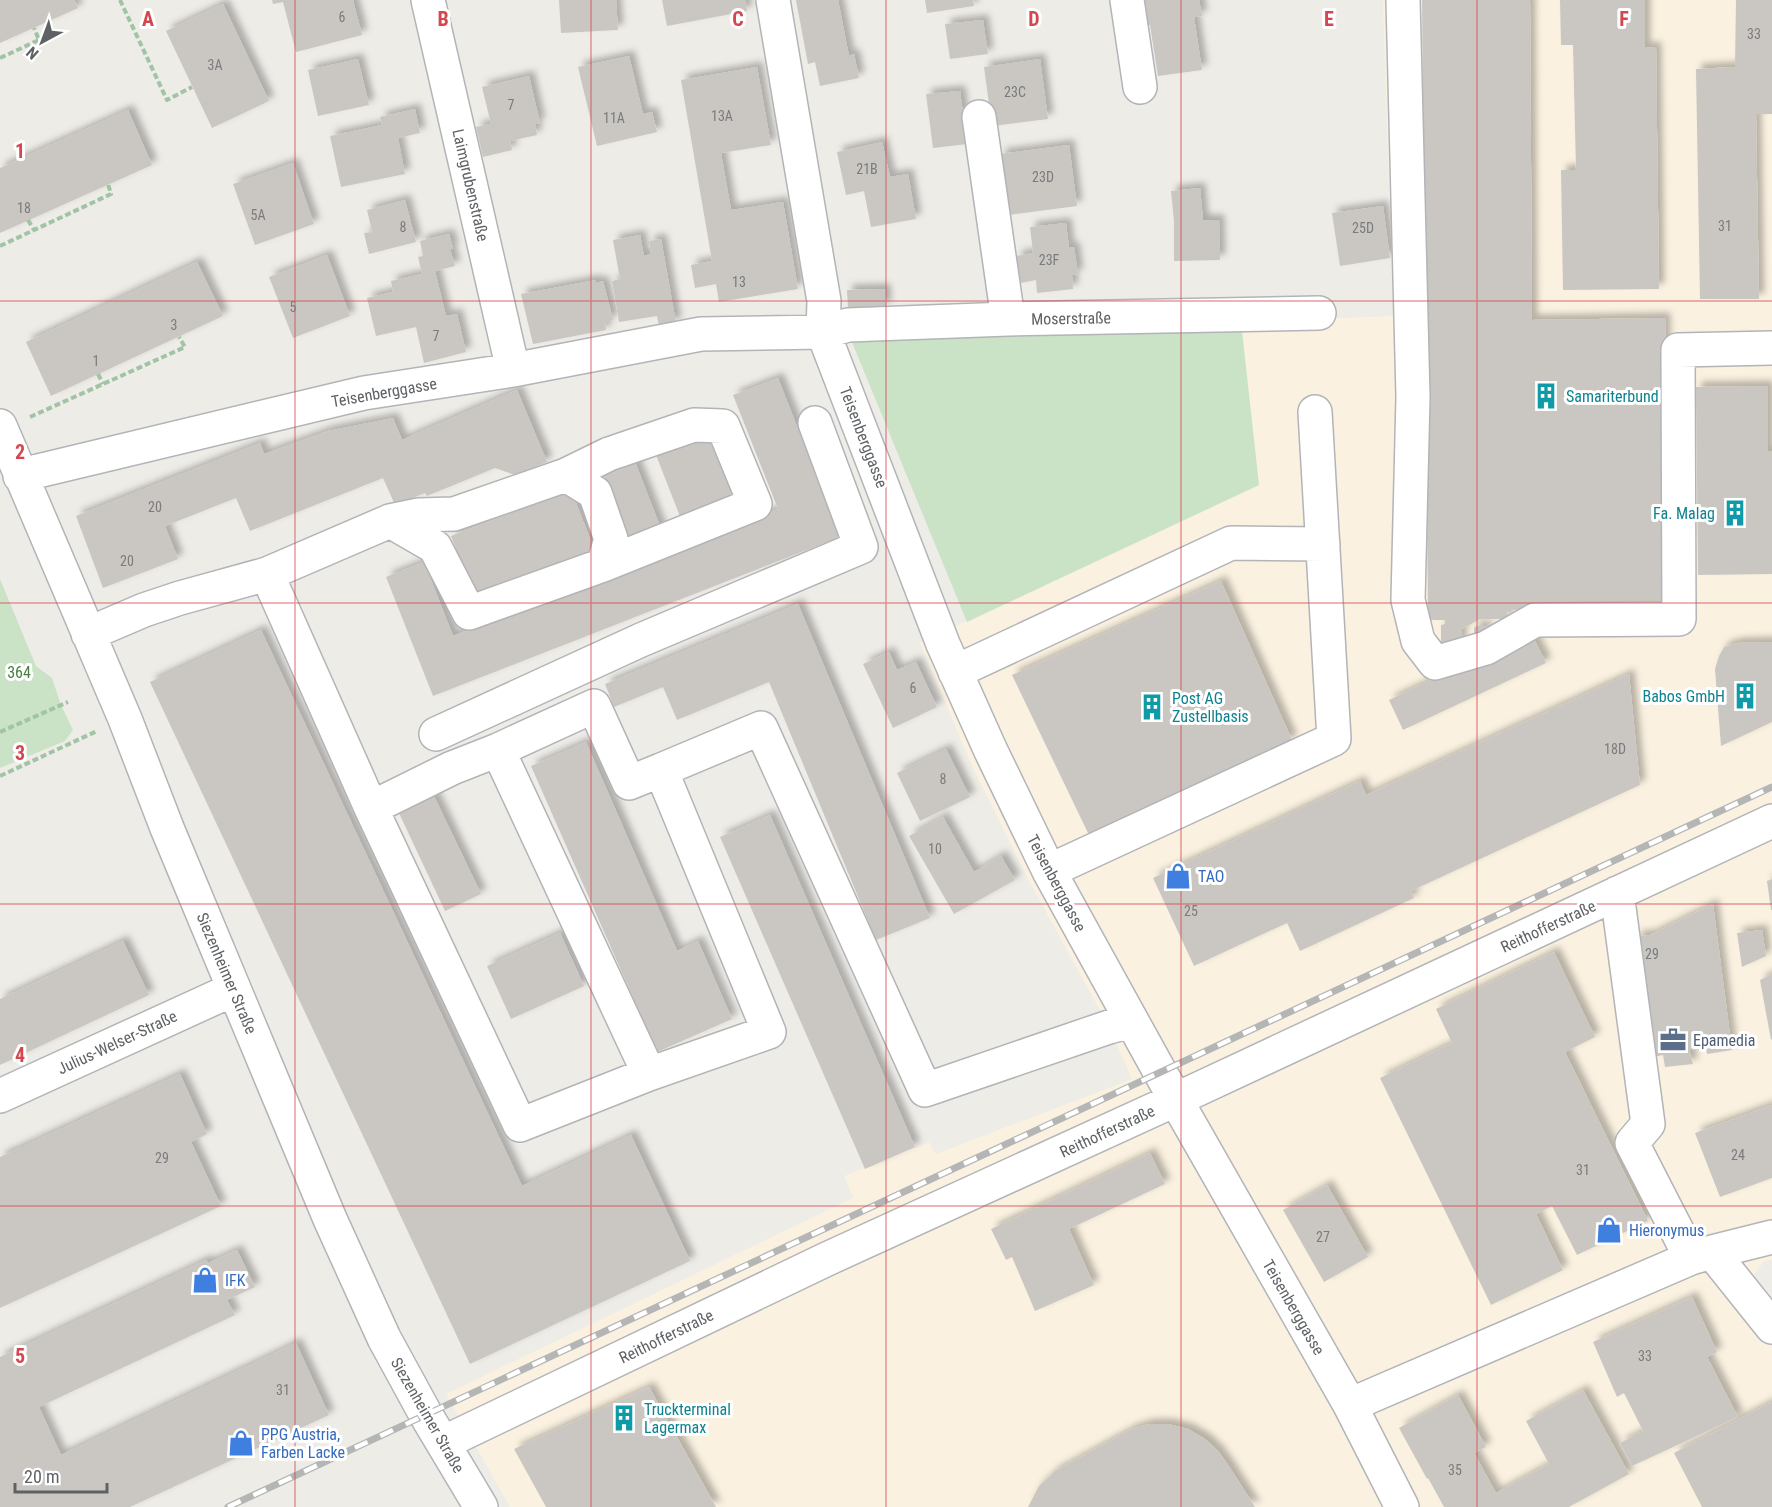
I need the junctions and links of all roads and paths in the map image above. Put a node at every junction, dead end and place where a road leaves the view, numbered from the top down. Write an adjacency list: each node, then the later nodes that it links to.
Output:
1 (120, 0): 8 (path)
2 (428, 0): 20 (street, Laimgrubenstraße)
3 (773, 0): 17 (street, Teisenberggasse)
4 (1127, 0): 9 (street)
5 (1403, 0): 19 (street)
6 (34, 28): 7 (path)
7 (0, 58)
8 (192, 87)
9 (1140, 87)
10 (979, 117): 16 (street)
11 (108, 184): 13 (path)
12 (28, 220): 13 (path)
13 (34, 230): 14 (path)
14 (0, 246)
15 (1319, 313): 16 (street, Moserstraße)
16 (1008, 319): 17 (street, Moserstraße)
17 (823, 332): 20 (street, Teisenberggasse); 29 (street, Teisenberggasse)
18 (179, 337): 22 (path)
19 (1772, 348)
20 (513, 370): 27 (street, Teisenberggasse)
21 (98, 374): 22 (path)
22 (103, 384): 25 (path)
23 (1315, 412): 30 (street)
24 (815, 423): 31 (street)
25 (1, 428): 27 (street, Siezenheimer Straße)
26 (566, 475): 28 (street); 32 (street); 32 (street)
27 (21, 476): 34 (street, Siezenheimer Straße)
28 (390, 521): 32 (street); 33 (street)
29 (901, 533): 31 (street); 35 (street, Teisenberggasse)
30 (1323, 544): 35 (street); 45 (street)
31 (861, 547): 39 (street)
32 (603, 565)
33 (267, 574): 34 (street); 43 (street)
34 (88, 634): 37 (street, Siezenheimer Straße)
35 (955, 672): 45 (street, Teisenberggasse)
36 (68, 702): 38 (path)
37 (124, 719): 42 (path); 47 (street, Siezenheimer Straße)
38 (0, 732)
39 (436, 734)
40 (498, 750): 41 (street); 43 (street); 49 (street)
41 (661, 770): 48 (street); 49 (street)
42 (0, 776)
43 (371, 808): 49 (street)
44 (1772, 821): 46 (street, Reithofferstraße)
45 (1049, 871): 48 (street, Teisenberggasse)
46 (1617, 893): 51 (street, Reithofferstraße); 53 (street)
47 (234, 989): 50 (street, Julius-Welser-Straße); 56 (street, Siezenheimer Straße)
48 (1131, 1021): 51 (street, Teisenberggasse)
49 (649, 1074)
50 (0, 1096)
51 (1177, 1100): 55 (street, Teisenberggasse); 56 (street, Reithofferstraße)
52 (1772, 1237): 53 (street)
53 (1701, 1255): 54 (street); 55 (street)
54 (1772, 1327)
55 (1350, 1405): 58 (street, Teisenberggasse)
56 (443, 1443): 57 (street, Siezenheimer Straße)
57 (481, 1507)
58 (1402, 1507)

